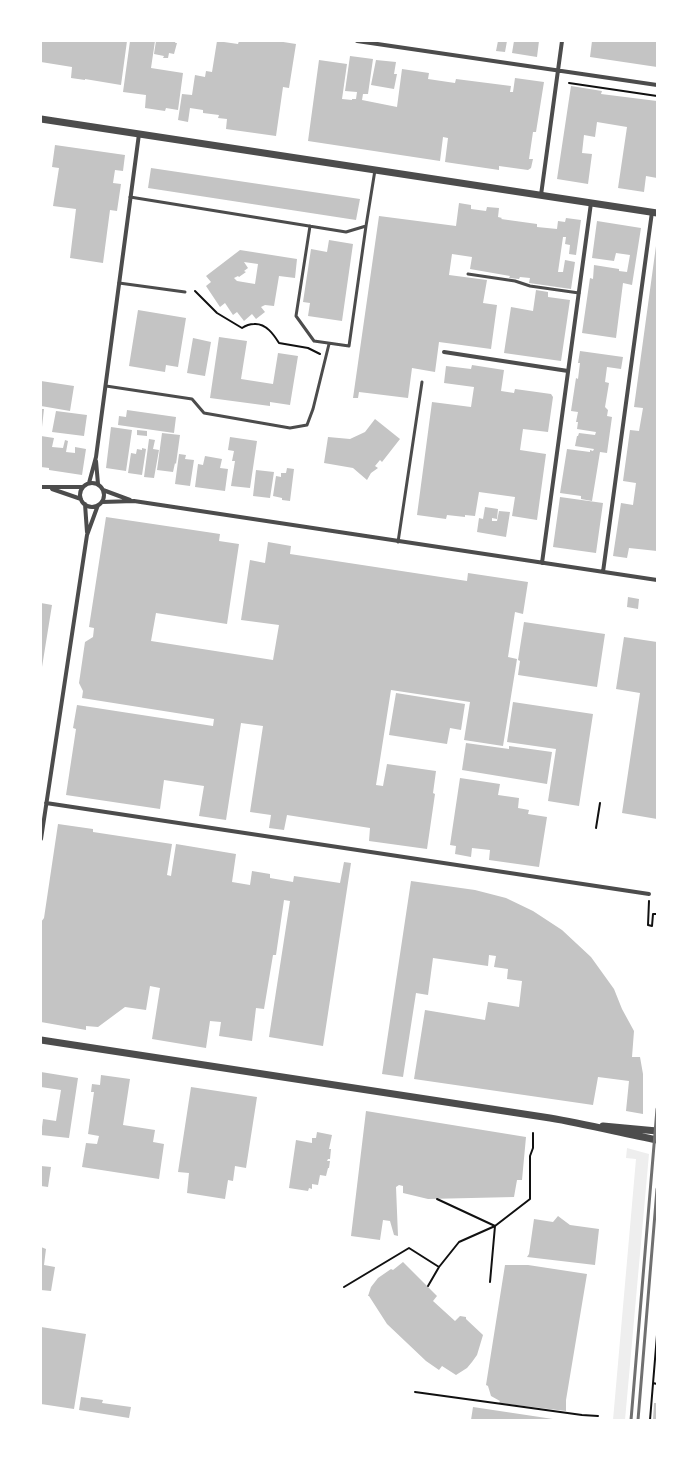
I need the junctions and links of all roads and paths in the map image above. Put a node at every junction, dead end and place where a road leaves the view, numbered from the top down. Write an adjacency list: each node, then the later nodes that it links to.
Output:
1 (357, 41): 3 (street)
2 (562, 41): 3 (street)
3 (558, 71): 5 (street); 10 (street)
4 (569, 83): 6 (path)
5 (657, 85)
6 (657, 96)
7 (41, 119): 8 (street)
8 (139, 133): 9 (street); 11 (street)
9 (374, 170): 10 (street); 15 (lane)
10 (541, 195): 12 (street)
11 (130, 197): 14 (lane); 17 (street)
12 (592, 203): 13 (street); 20 (street)
13 (655, 212): 41 (street)
14 (310, 226): 15 (lane); 21 (lane)
15 (366, 226): 21 (lane)
16 (468, 274): 20 (lane)
17 (119, 283): 19 (lane); 26 (street)
18 (195, 290): 23 (path)
19 (185, 292)
20 (579, 293): 24 (street)
21 (329, 344): 23 (lane)
22 (444, 352): 24 (street)
23 (326, 357): 26 (lane)
24 (568, 372): 40 (street)
25 (422, 382): 39 (lane)
26 (106, 386): 27 (street)
27 (96, 457): 28 (street); 29 (street)
28 (88, 483): 29 (street); 31 (street)
29 (98, 484): 33 (street)
30 (41, 487): 32 (street)
31 (83, 487): 32 (street); 34 (street)
32 (48, 488): 34 (street)
33 (103, 490): 35 (street); 36 (street)
34 (81, 499): 37 (street)
35 (134, 501): 36 (street); 39 (street)
36 (100, 503): 37 (street); 38 (street)
37 (85, 504): 38 (street)
38 (87, 535): 43 (street)
39 (398, 542): 40 (street)
40 (542, 563): 41 (street)
41 (603, 572): 42 (street)
42 (657, 580)
43 (46, 804): 46 (street); 47 (street)
44 (600, 804): 45 (path)
45 (596, 828)
46 (41, 839)
47 (649, 894): 48 (path)
48 (657, 914)
49 (41, 1040): 50 (street)
50 (591, 1125): 51 (street); 53 (street)
51 (657, 1131)
52 (533, 1133): 55 (path)
53 (657, 1140)
54 (436, 1199): 55 (path)
55 (495, 1226): 56 (path); 57 (path)
56 (439, 1267): 58 (path); 59 (path)
57 (490, 1282)
58 (428, 1286)
59 (344, 1287)
60 (657, 1334): 61 (path)
61 (653, 1383): 62 (path); 65 (path)
62 (657, 1384)
63 (415, 1392): 64 (path)
64 (598, 1416)
65 (650, 1420)

